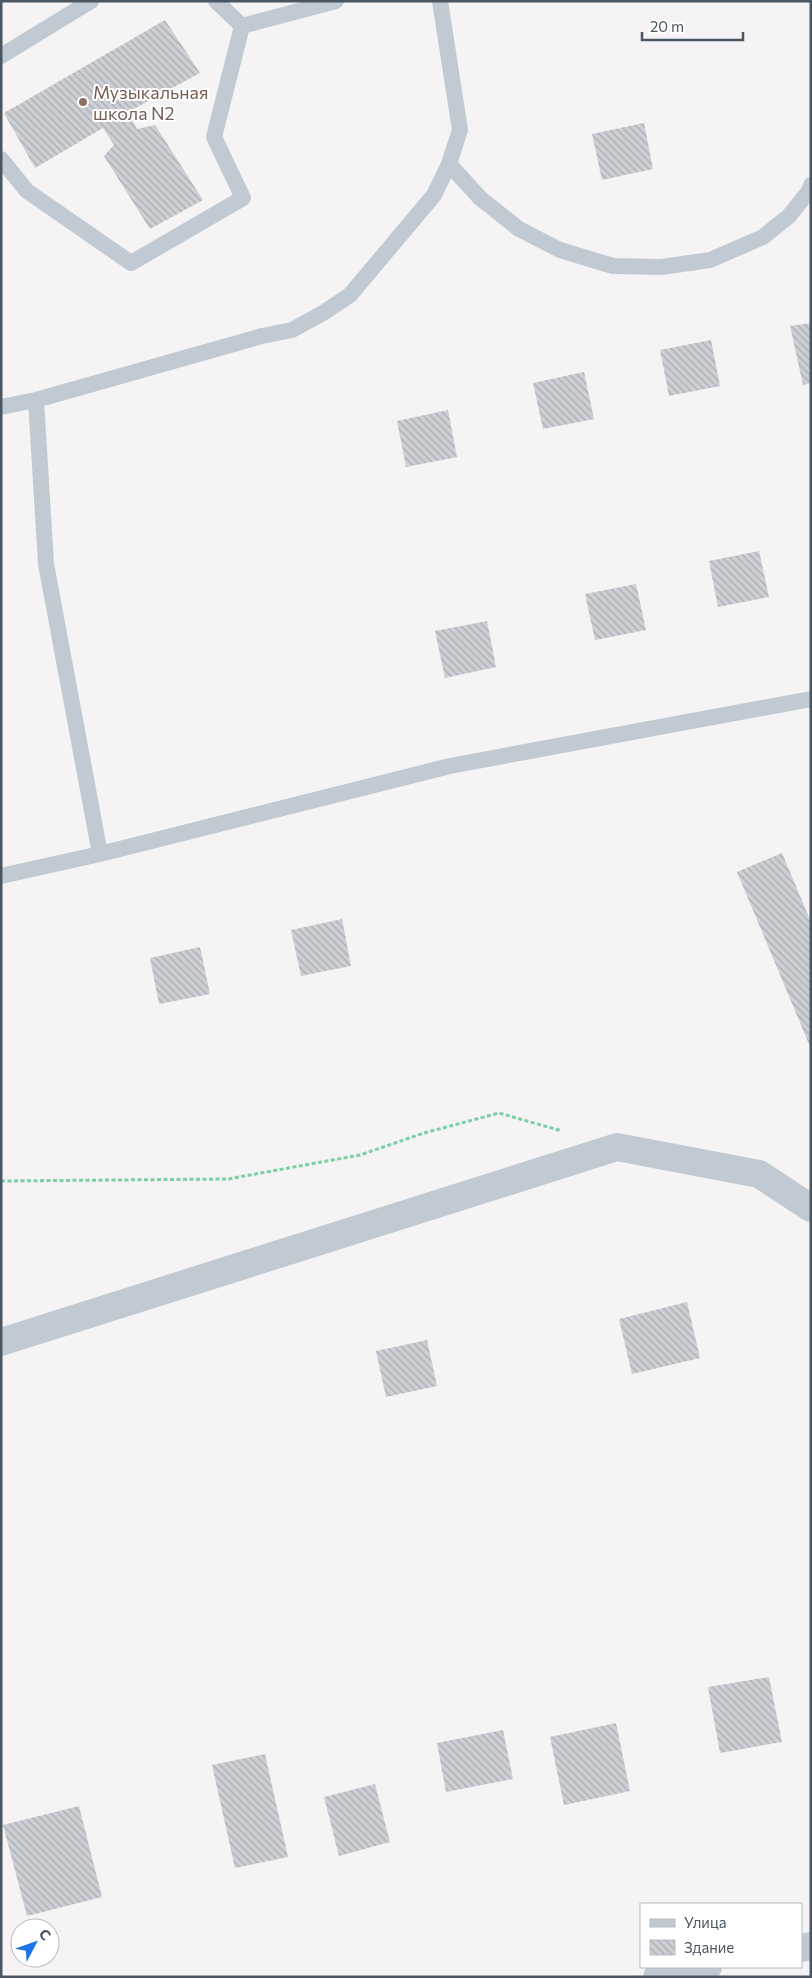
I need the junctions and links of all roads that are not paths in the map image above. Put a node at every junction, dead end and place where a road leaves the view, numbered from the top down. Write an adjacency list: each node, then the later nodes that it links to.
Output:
1 (91, 1): 6 (lane)
2 (216, 1): 5 (lane)
3 (336, 1): 5 (lane)
4 (440, 1): 8 (lane)
5 (242, 26): 7 (lane)
6 (1, 56)
7 (1, 159)
8 (450, 164): 9 (lane); 10 (lane)
9 (811, 184)
10 (36, 400): 11 (lane); 13 (lane)
11 (1, 407)
12 (811, 699): 13 (lane)
13 (100, 854): 14 (lane)
14 (1, 876)
15 (811, 1208): 16 (street)
16 (1, 1342)
17 (703, 1968): 18 (street)
18 (657, 1977)

